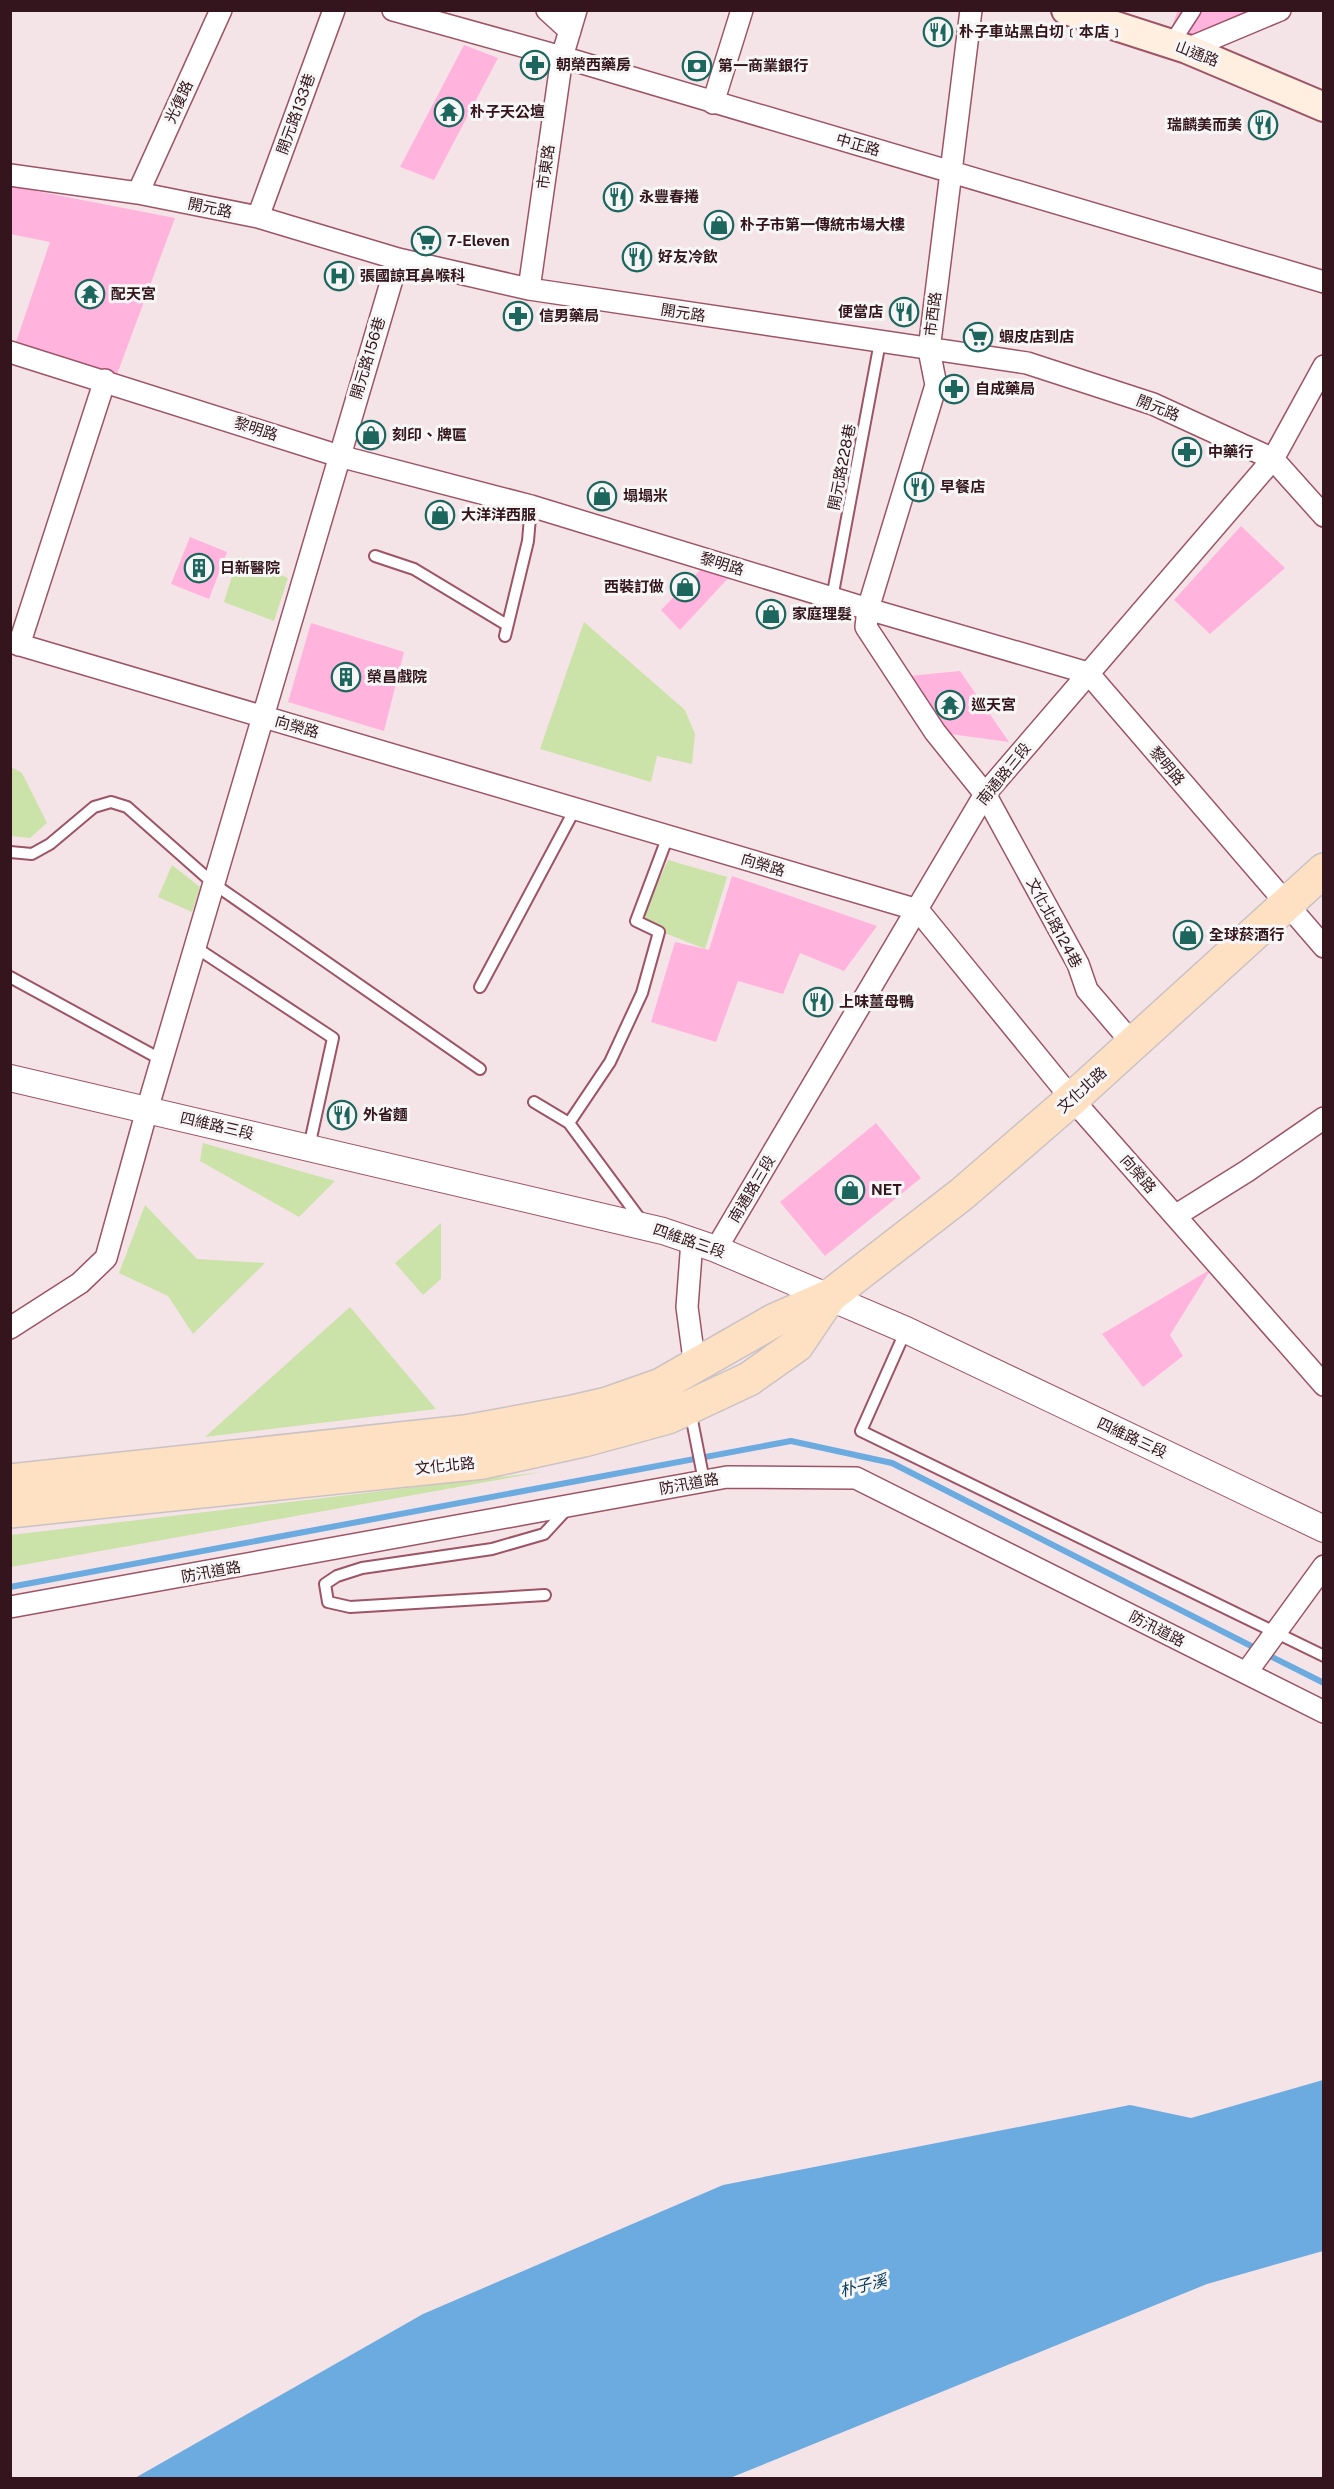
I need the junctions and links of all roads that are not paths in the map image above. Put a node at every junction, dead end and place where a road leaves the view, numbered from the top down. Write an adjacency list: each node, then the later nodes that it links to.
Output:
1 (221, 10): 17 (street, 光復路)
2 (334, 10): 18 (street, 開元路133巷)
3 (393, 10): 12 (street, 中正路)
4 (547, 10): 10 (street)
5 (742, 10): 13 (street)
6 (971, 10): 15 (street, 市西路)
7 (1066, 10): 11 (main road, 山通路)
8 (1193, 10): 11 (street)
9 (1280, 10): 11 (street)
10 (573, 21): 12 (street, 市東路)
11 (1179, 46): 14 (main road, 山通路)
12 (562, 57): 13 (street, 中正路); 21 (street, 市東路)
13 (713, 103): 15 (street, 中正路)
14 (1323, 107)
15 (952, 172): 20 (street, 中正路); 23 (street, 市西路)
16 (10, 175): 17 (street, 開元路)
17 (138, 193): 18 (street, 開元路)
18 (258, 218): 19 (street, 開元路)
19 (398, 259): 21 (street, 開元路); 27 (street, 開元路156巷)
20 (1323, 282)
21 (529, 290): 22 (street, 開元路)
22 (880, 342): 23 (street, 開元路); 32 (lane, 開元路228巷)
23 (929, 350): 28 (street, 開元路); 33 (street, 市西路)
24 (10, 352): 26 (street, 黎明路)
25 (1323, 366): 28 (street, 南通路三段)
26 (105, 380): 27 (street, 黎明路); 36 (street)
27 (339, 456): 29 (street, 黎明路); 38 (street, 開元路156巷)
28 (1273, 459): 30 (street, 開元路); 37 (street, 南通路三段)
29 (531, 506): 32 (street, 黎明路); 34 (lane)
30 (1323, 516)
31 (375, 556): 34 (lane)
32 (832, 598): 33 (street, 黎明路)
33 (868, 609): 37 (street, 黎明路); 39 (street, 文化北路124巷)
34 (507, 625): 35 (lane)
35 (505, 636)
36 (15, 643): 38 (street, 向榮路)
37 (1088, 673): 39 (street, 南通路三段); 45 (street, 黎明路)
38 (263, 717): 40 (street, 向榮路); 44 (street, 開元路156巷)
39 (985, 794): 46 (street, 南通路三段); 51 (street, 文化北路124巷)
40 (575, 809): 41 (street, 向榮路); 50 (lane)
41 (668, 837): 46 (street, 向榮路); 59 (lane)
42 (10, 852): 44 (lane)
43 (1323, 870): 45 (main road, 文化北路)
44 (214, 884): 47 (street, 開元路156巷); 53 (lane)
45 (1286, 905): 48 (street, 黎明路); 51 (main road, 文化北路)
46 (918, 910): 55 (street, 向榮路); 64 (street, 南通路三段)
47 (195, 947): 52 (street, 開元路156巷); 60 (lane)
48 (1323, 947)
49 (10, 977): 52 (lane)
50 (480, 987)
51 (1133, 1044): 55 (main road, 文化北路)
52 (162, 1060): 57 (street, 開元路156巷)
53 (480, 1069)
54 (10, 1078): 57 (street, 四維路三段)
55 (1072, 1099): 61 (street, 向榮路); 65 (main road, 文化北路)
56 (534, 1102): 59 (lane)
57 (147, 1110): 60 (street, 四維路三段); 66 (street, 開元路156巷)
58 (1323, 1118): 61 (street)
59 (569, 1123): 62 (lane)
60 (309, 1148): 62 (street, 四維路三段)
61 (1175, 1216): 69 (street, 向榮路)
62 (646, 1226): 63 (street, 四維路三段)
63 (692, 1241): 64 (street, 四維路三段); 68 (street)
64 (716, 1249): 65 (street, 四維路三段)
65 (830, 1296): 67 (street, 四維路三段); 68 (main road, 文化北路); 70 (main road, 文化北路)
66 (10, 1328)
67 (906, 1330): 75 (street, 四維路三段); 79 (lane)
68 (695, 1367): 71 (main road, 文化北路)
69 (1323, 1385)
70 (690, 1407): 72 (lane); 74 (main road, 文化北路)
71 (10, 1481)
72 (705, 1481): 73 (street, 防汛道路); 81 (street, 防汛道路)
73 (569, 1506): 77 (lane); 78 (street, 防汛道路)
74 (10, 1511)
75 (1323, 1529)
76 (1323, 1566): 79 (street)
77 (545, 1594)
78 (10, 1607)
79 (1276, 1632): 80 (lane); 81 (street)
80 (1323, 1656)
81 (1246, 1673): 82 (street, 防汛道路)
82 (1323, 1712)

